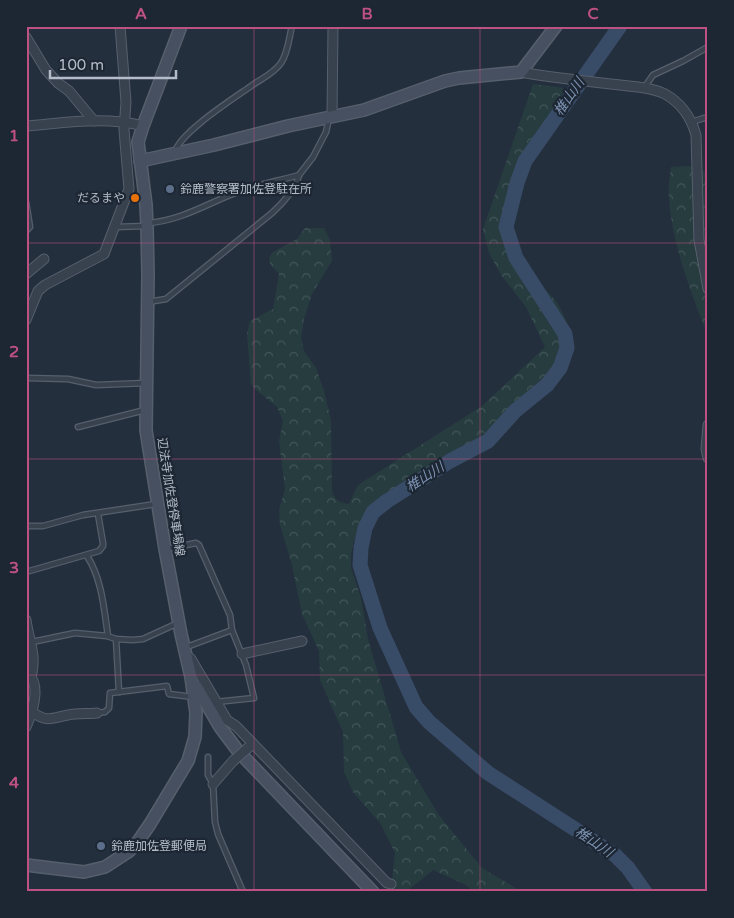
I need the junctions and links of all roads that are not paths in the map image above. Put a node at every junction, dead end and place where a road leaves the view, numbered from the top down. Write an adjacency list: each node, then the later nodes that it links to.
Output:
1 (120, 26): 13 (street)
2 (181, 26): 16 (main road, 辺法寺加佐登停車場線)
3 (292, 26): 17 (lane)
4 (333, 26): 10 (street)
5 (556, 26): 8 (main road)
6 (26, 37): 12 (street)
7 (708, 47): 9 (lane)
8 (521, 72): 9 (street); 10 (main road)
9 (644, 88): 14 (street)
10 (330, 117): 17 (main road); 19 (lane)
11 (708, 119): 14 (lane)
12 (94, 121): 13 (street); 15 (street)
13 (125, 121): 16 (street); 22 (street)
14 (692, 122): 25 (street)
15 (26, 126)
16 (143, 126): 18 (main road, 辺法寺加佐登停車場線)
17 (174, 153): 18 (main road)
18 (140, 160): 21 (main road, 辺法寺加佐登停車場線)
19 (299, 175): 21 (lane); 28 (lane)
20 (26, 202): 23 (lane)
21 (147, 225): 22 (lane); 28 (main road, 辺法寺加佐登停車場線)
22 (115, 227): 29 (street)
23 (26, 231)
24 (44, 259): 26 (street)
25 (706, 268): 27 (street)
26 (26, 274)
27 (708, 289)
28 (148, 302): 32 (main road, 辺法寺加佐登停車場線)
29 (29, 307): 30 (street)
30 (26, 320)
31 (26, 378): 32 (lane)
32 (146, 383): 33 (main road, 辺法寺加佐登停車場線)
33 (145, 410): 35 (lane); 37 (main road, 辺法寺加佐登停車場線)
34 (708, 425): 36 (street)
35 (78, 427)
36 (708, 458)
37 (157, 504): 38 (lane); 40 (main road, 辺法寺加佐登停車場線)
38 (98, 514): 39 (lane); 41 (lane)
39 (26, 526)
40 (165, 549): 44 (main road, 辺法寺加佐登停車場線); 45 (lane)
41 (87, 556): 42 (lane); 46 (lane)
42 (26, 572)
43 (26, 620): 47 (street)
44 (179, 623): 48 (lane); 50 (main road, 辺法寺加佐登停車場線)
45 (232, 630): 50 (lane); 51 (lane)
46 (108, 636): 47 (lane); 48 (lane)
47 (29, 637): 52 (street)
48 (116, 639): 54 (lane)
49 (302, 641): 51 (street)
50 (185, 651): 53 (main road, 辺法寺加佐登停車場線); 56 (street)
51 (242, 654): 56 (lane)
52 (29, 677): 57 (street)
53 (191, 677): 55 (main road, 辺法寺加佐登停車場線); 66 (main road)
54 (119, 692): 55 (lane); 58 (lane)
55 (194, 698): 63 (main road, 辺法寺加佐登停車場線)
56 (216, 702): 60 (street)
57 (29, 709): 58 (street); 59 (street)
58 (97, 713)
59 (26, 727)
60 (250, 745): 62 (street, bridge); 64 (street)
61 (208, 757): 62 (lane)
62 (213, 784): 65 (lane)
63 (26, 865)
64 (391, 884)
65 (243, 892)
66 (374, 892)

